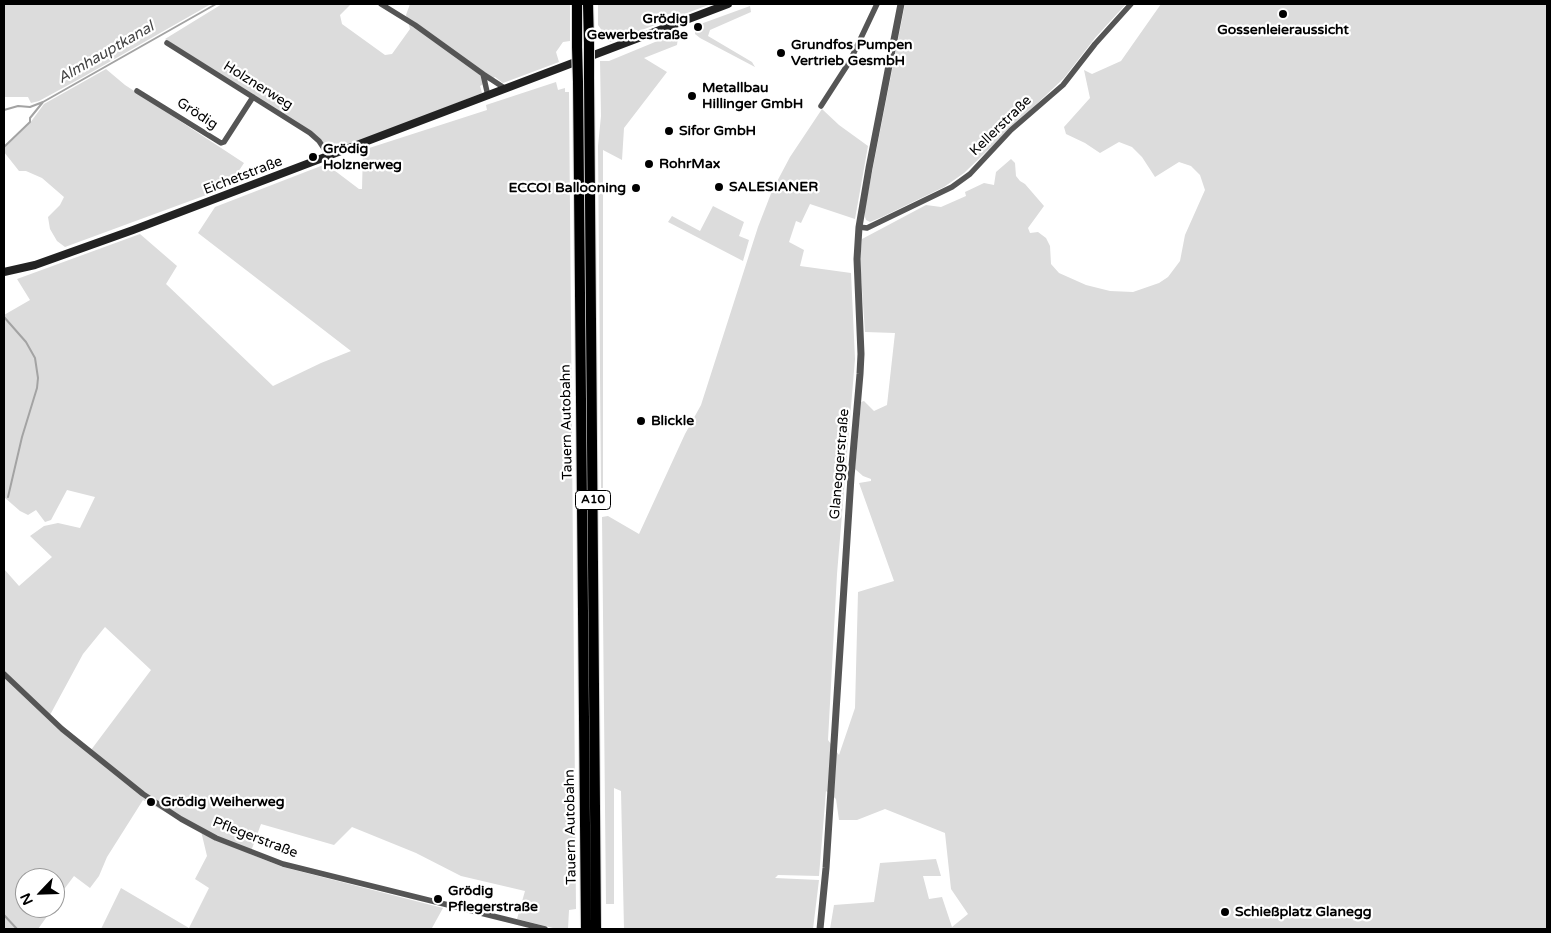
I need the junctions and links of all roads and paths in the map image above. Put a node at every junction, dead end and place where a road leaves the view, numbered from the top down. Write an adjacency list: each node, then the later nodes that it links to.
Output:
1 (381, 4): 9 (street)
2 (577, 4): 19 (highway, Tauern Autobahn / A10, bridge)
3 (588, 4): 19 (highway, Tauern Autobahn / A10, bridge)
4 (728, 4): 10 (main road, Eichetstraße)
5 (877, 4): 14 (street)
6 (901, 4): 16 (street, Glaneggerstraße)
7 (1131, 4): 16 (street, Kellerstraße)
8 (166, 43): 13 (street, Holznerweg)
9 (483, 74): 10 (street); 12 (street)
10 (506, 89): 12 (main road, Eichetstraße)
11 (138, 91): 13 (street, Grödig)
12 (488, 96): 15 (main road, Eichetstraße)
13 (253, 97): 15 (street, Holznerweg)
14 (821, 106)
15 (329, 156): 17 (main road, Eichetstraße)
16 (859, 227): 21 (street, Glaneggerstraße)
17 (4, 272)
18 (4, 674): 20 (street, Pflegerstraße)
19 (591, 926)
20 (545, 929)
21 (820, 929)

